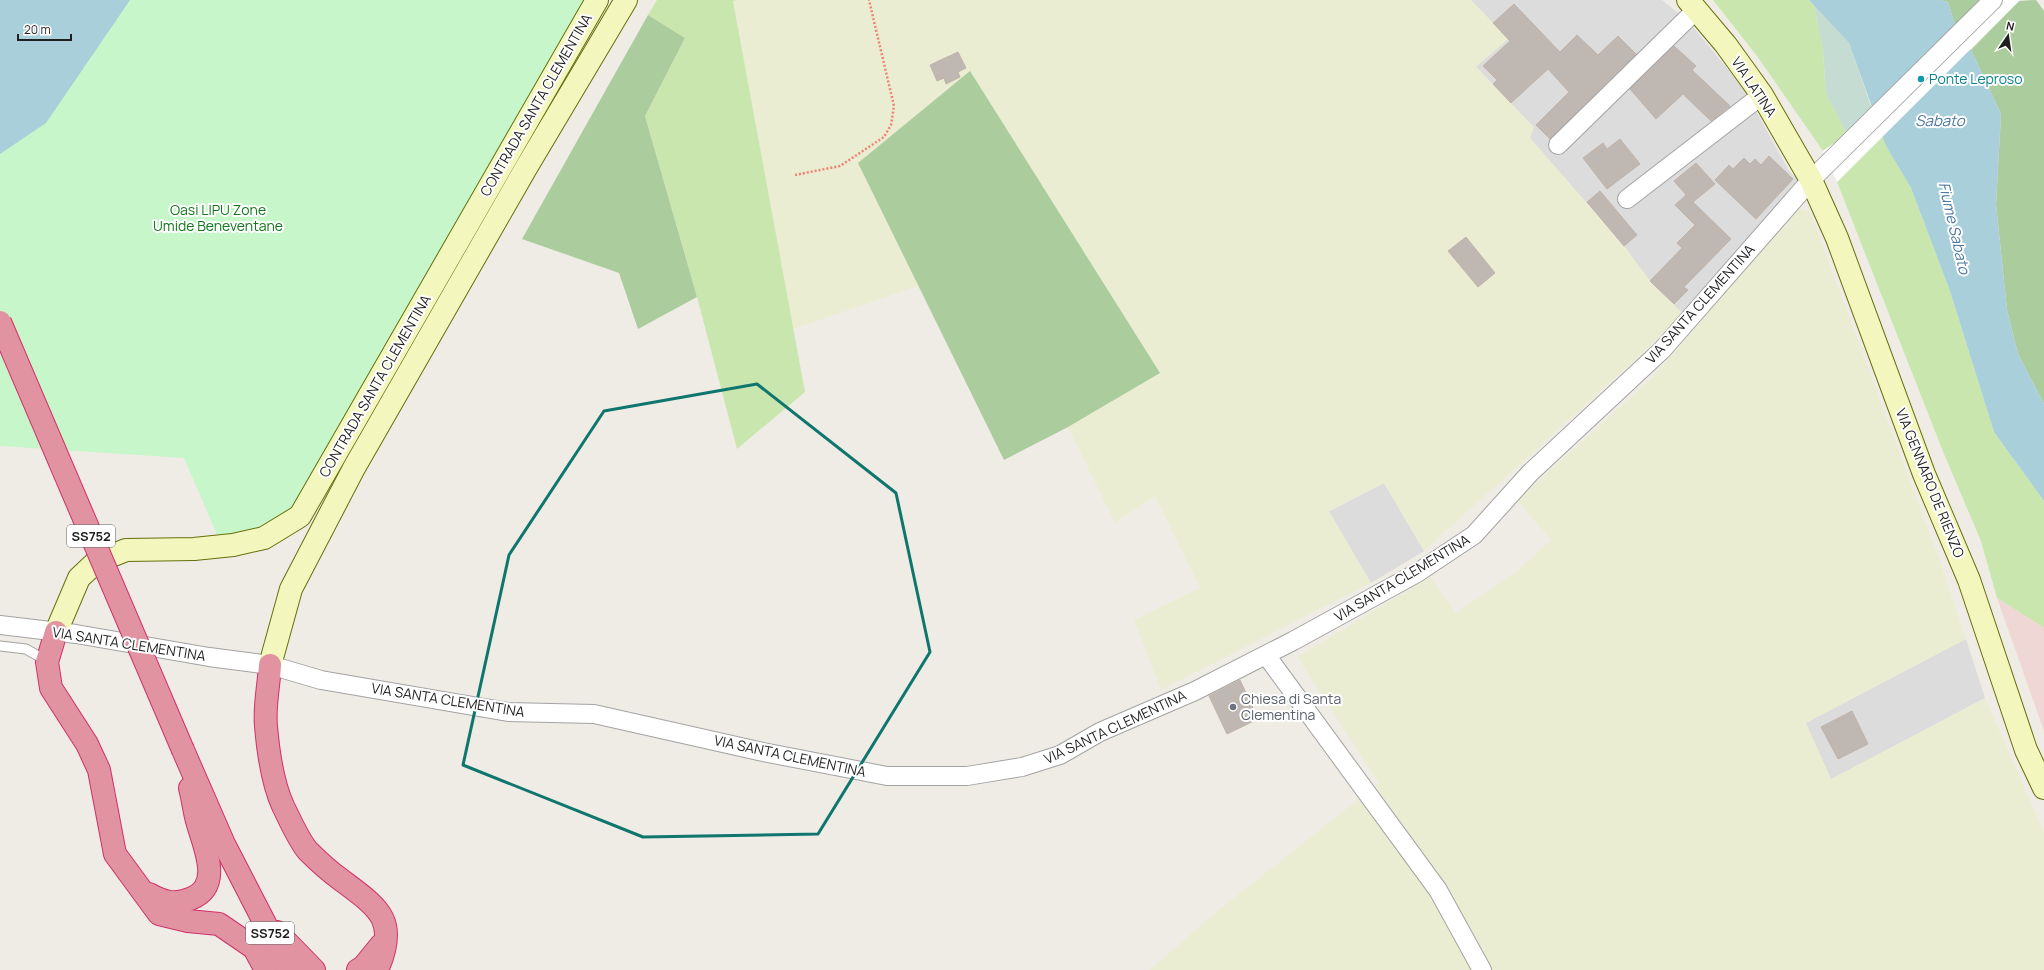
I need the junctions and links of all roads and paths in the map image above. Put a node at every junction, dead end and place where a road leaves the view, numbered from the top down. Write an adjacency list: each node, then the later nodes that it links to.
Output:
1 (597, 0): 13 (street, CONTRADA SANTA CLEMENTINA)
2 (626, 0): 17 (street, CONTRADA SANTA CLEMENTINA)
3 (868, 0): 8 (path)
4 (1993, 0): 9 (street, VIA SANTA CLEMENTINA)
5 (1692, 4): 6 (street, VIA LATINA); 7 (street)
6 (1762, 95): 9 (street, VIA LATINA); 10 (street)
7 (1558, 145)
8 (795, 175)
9 (1812, 180): 15 (street, VIA SANTA CLEMENTINA); 19 (street, VIA GENNARO DE RIENZO)
10 (1627, 199)
11 (0, 322): 18 (highway, SS752, bridge)
12 (0, 625): 13 (street, VIA SANTA CLEMENTINA)
13 (56, 632): 16 (highway); 17 (street, VIA SANTA CLEMENTINA)
14 (0, 646): 16 (lane)
15 (1266, 655): 17 (street, VIA SANTA CLEMENTINA); 28 (street)
16 (47, 662): 20 (highway)
17 (270, 665): 22 (highway)
18 (183, 750): 20 (highway); 21 (highway, SS752)
19 (2044, 788)
20 (132, 879): 23 (highway)
21 (250, 896): 24 (highway, SS752); 25 (highway)
22 (385, 940): 26 (highway); 27 (highway)
23 (266, 970)
24 (289, 970)
25 (314, 970)
26 (358, 970)
27 (377, 970)
28 (1482, 970)

